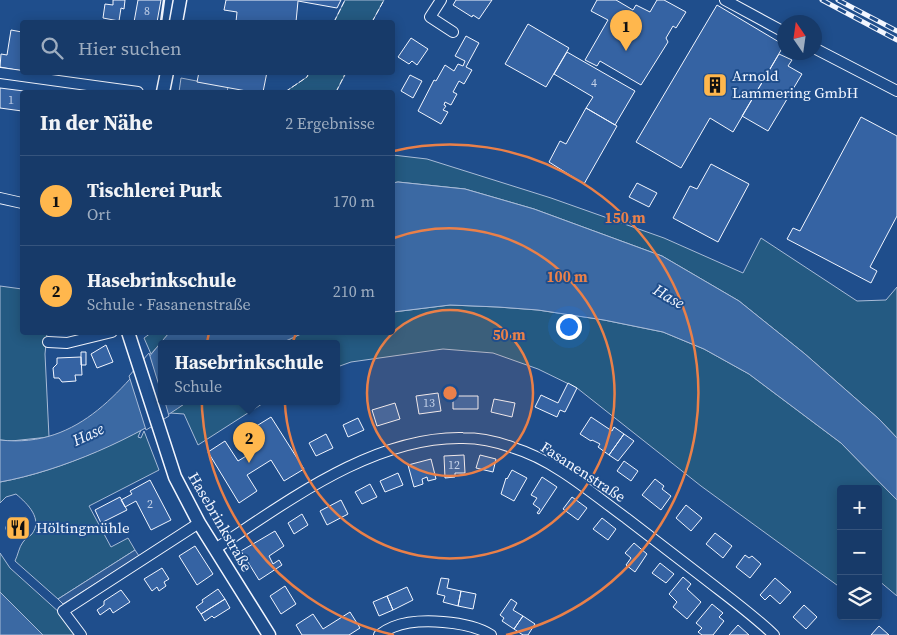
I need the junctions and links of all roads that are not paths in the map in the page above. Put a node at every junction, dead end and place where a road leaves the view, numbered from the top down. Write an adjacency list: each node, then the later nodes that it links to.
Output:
1 (180, 0): 4 (street)
2 (441, 0): 6 (street)
3 (724, 0): 5 (street)
4 (176, 20)
5 (777, 28)
6 (453, 32)
7 (822, 52): 12 (street)
8 (0, 73): 10 (street)
9 (166, 75): 11 (street)
10 (123, 90)
11 (163, 90)
12 (897, 91)
13 (0, 198): 14 (street)
14 (20, 203)
15 (100, 335): 17 (street)
16 (129, 335): 18 (street, Hasebrinkstraße)
17 (48, 342)
18 (199, 523): 19 (street, Hasebrinkstraße); 20 (street)
19 (215, 549): 21 (street, Hasebrinkstraße); 24 (street, Fasanenstraße)
20 (81, 635)
21 (269, 635)
22 (379, 635): 23 (street)
23 (492, 635)
24 (774, 635)

